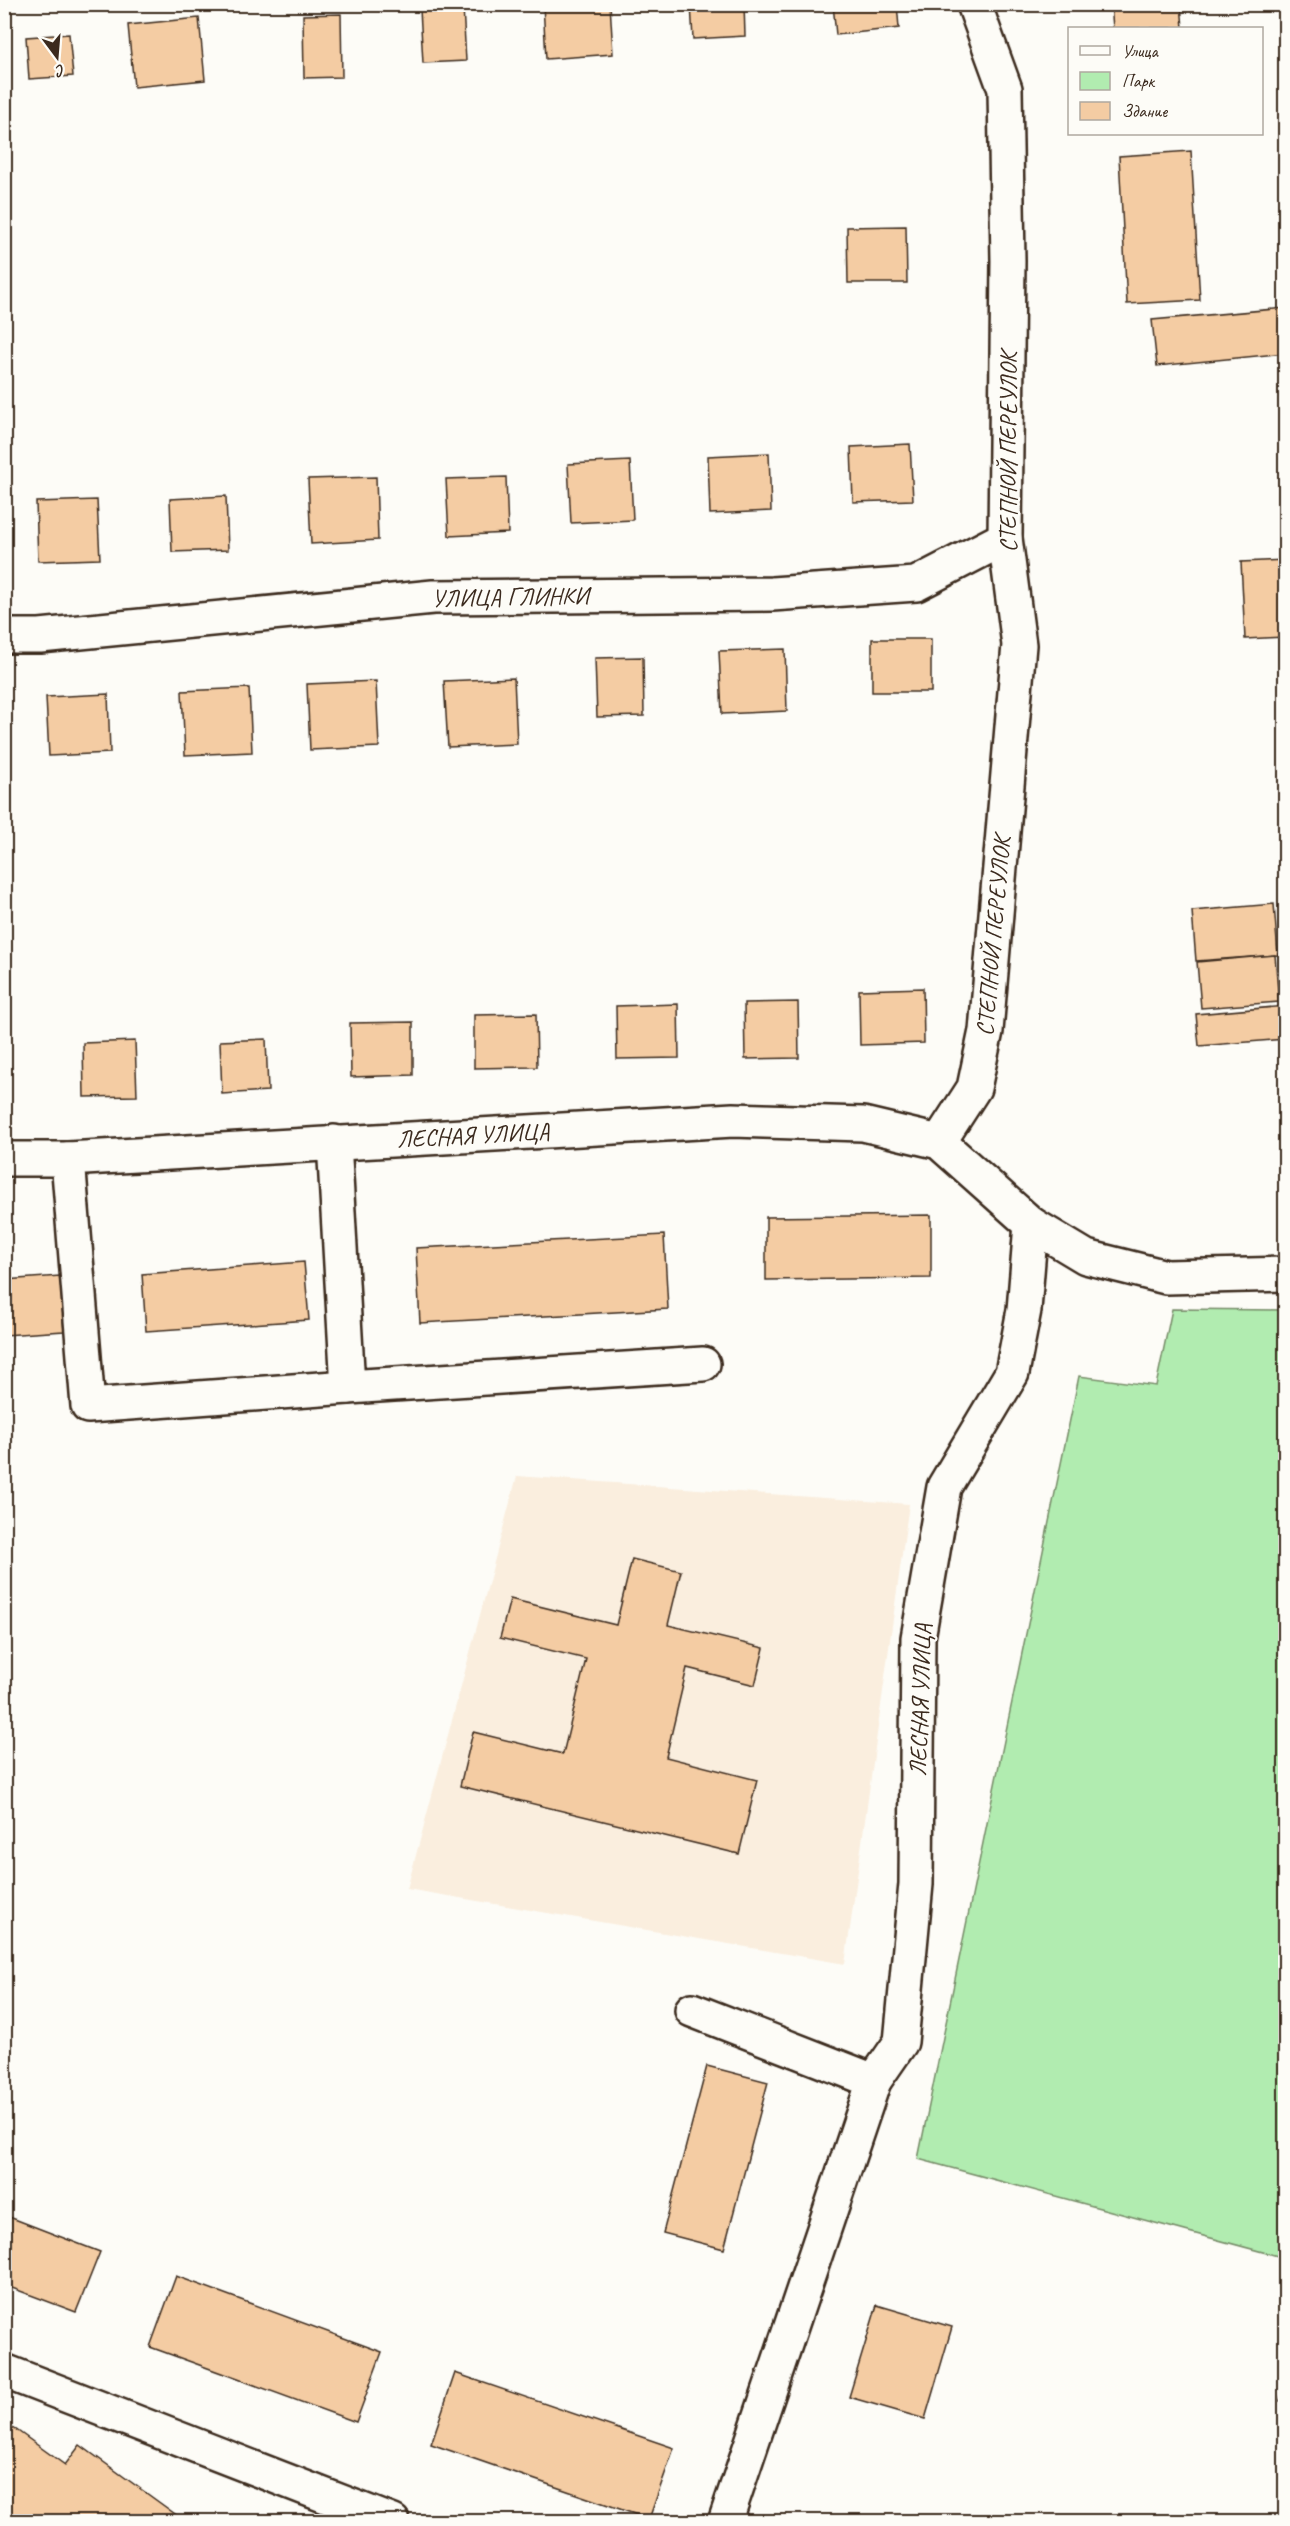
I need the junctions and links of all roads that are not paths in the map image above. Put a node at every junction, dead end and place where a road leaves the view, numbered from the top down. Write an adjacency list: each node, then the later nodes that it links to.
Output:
1 (974, 4): 2 (street, СТЕПНОЙ ПЕРЕУЛОК)
2 (1005, 538): 3 (street, УЛИЦА ГЛИНКИ); 5 (street, СТЕПНОЙ ПЕРЕУЛОК)
3 (4, 636)
4 (334, 1142): 5 (street, ЛЕСНАЯ УЛИЦА); 7 (street, ЛЕСНАЯ УЛИЦА); 11 (street)
5 (939, 1142): 8 (street)
6 (4, 1159): 7 (street, ЛЕСНАЯ УЛИЦА)
7 (68, 1159): 11 (street)
8 (1031, 1224): 9 (street); 13 (street, ЛЕСНАЯ УЛИЦА)
9 (1286, 1274)
10 (703, 1364): 11 (street)
11 (348, 1387)
12 (692, 2010): 13 (street)
13 (874, 2081): 16 (street, ЛЕСНАЯ УЛИЦА)
14 (4, 2371): 15 (street)
15 (393, 2522)
16 (725, 2522)

